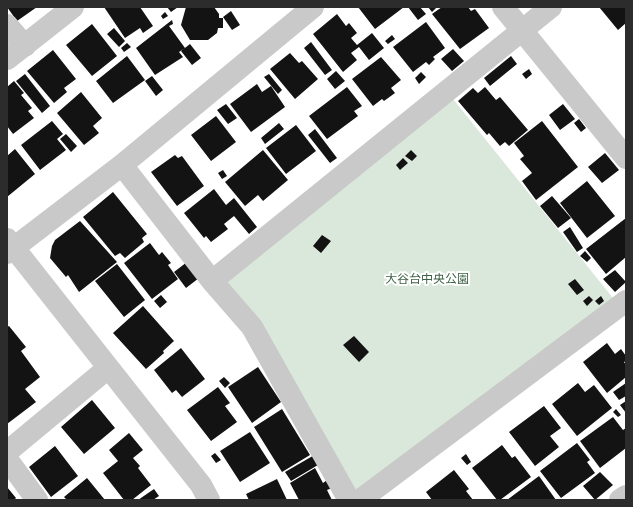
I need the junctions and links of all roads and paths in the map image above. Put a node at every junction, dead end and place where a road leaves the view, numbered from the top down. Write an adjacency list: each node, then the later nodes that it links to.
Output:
1 (73, 7): 7 (street)
2 (313, 7): 10 (street)
3 (503, 7): 6 (street)
4 (551, 7): 6 (street)
5 (7, 25): 7 (street)
6 (522, 30): 9 (street); 12 (street)
7 (24, 46): 8 (street)
8 (7, 59)
9 (626, 158)
10 (122, 165): 11 (street); 12 (street)
11 (9, 247): 14 (street)
12 (212, 280): 20 (street)
13 (626, 301): 21 (street)
14 (108, 368): 15 (street); 19 (street)
15 (7, 452)
16 (7, 459): 18 (street)
17 (626, 496): 22 (street)
18 (37, 500)
19 (209, 500)
20 (349, 500)
21 (360, 500)
22 (620, 500)

